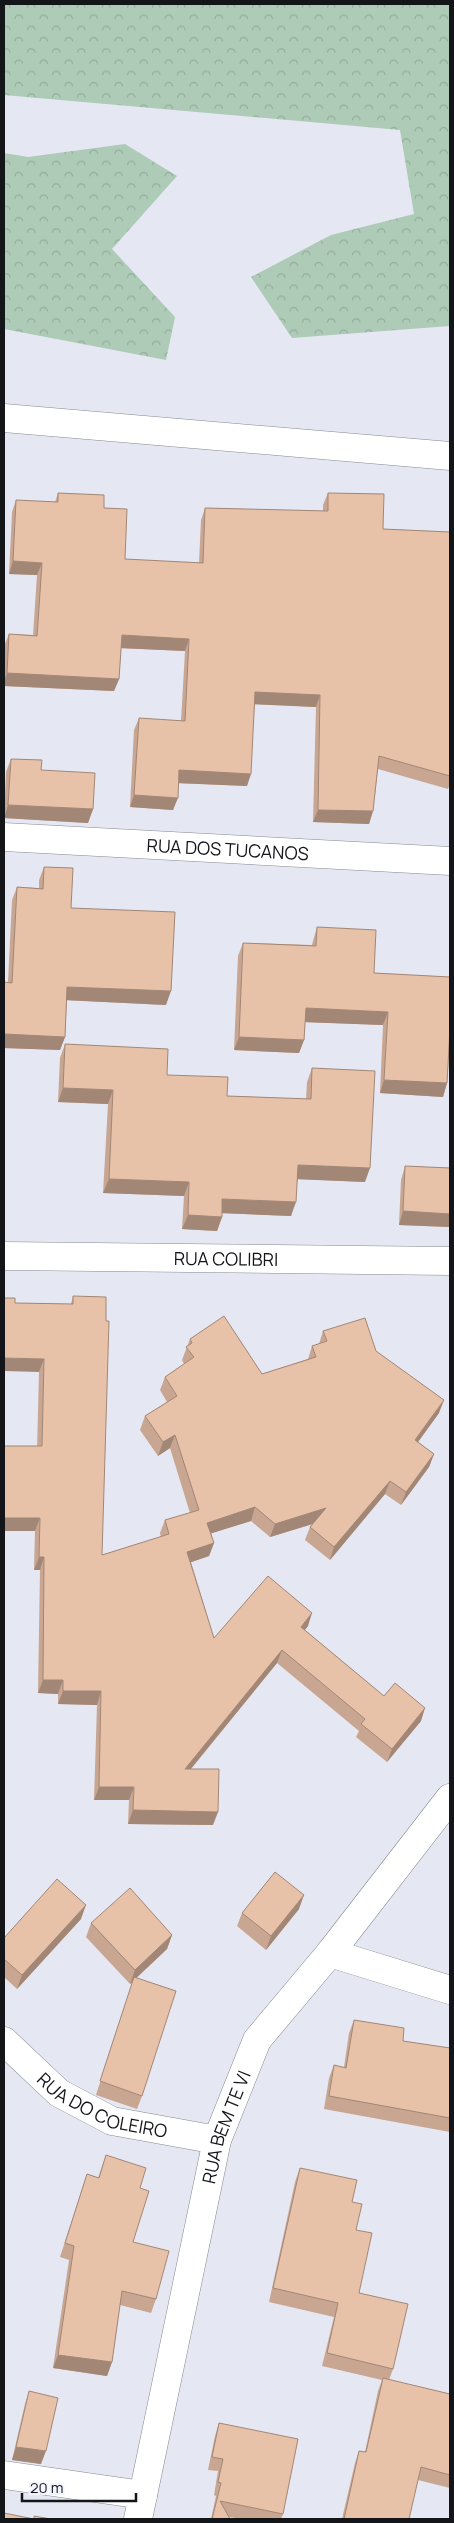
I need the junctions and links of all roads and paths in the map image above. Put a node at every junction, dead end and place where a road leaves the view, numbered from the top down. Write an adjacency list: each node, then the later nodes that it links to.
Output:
1 (4, 418): 2 (street)
2 (450, 456)
3 (4, 837): 4 (street, RUA DOS TUCANOS)
4 (450, 861)
5 (4, 1256): 6 (street, RUA COLIBRI)
6 (450, 1261)
7 (450, 1798): 8 (street, RUA BEM TE VI)
8 (330, 1953): 9 (street); 11 (street, RUA BEM TE VI)
9 (450, 1990)
10 (4, 2041): 11 (street, RUA DO COLEIRO)
11 (217, 2140): 13 (street, RUA BEM TE VI)
12 (4, 2475): 13 (street)
13 (140, 2507)

